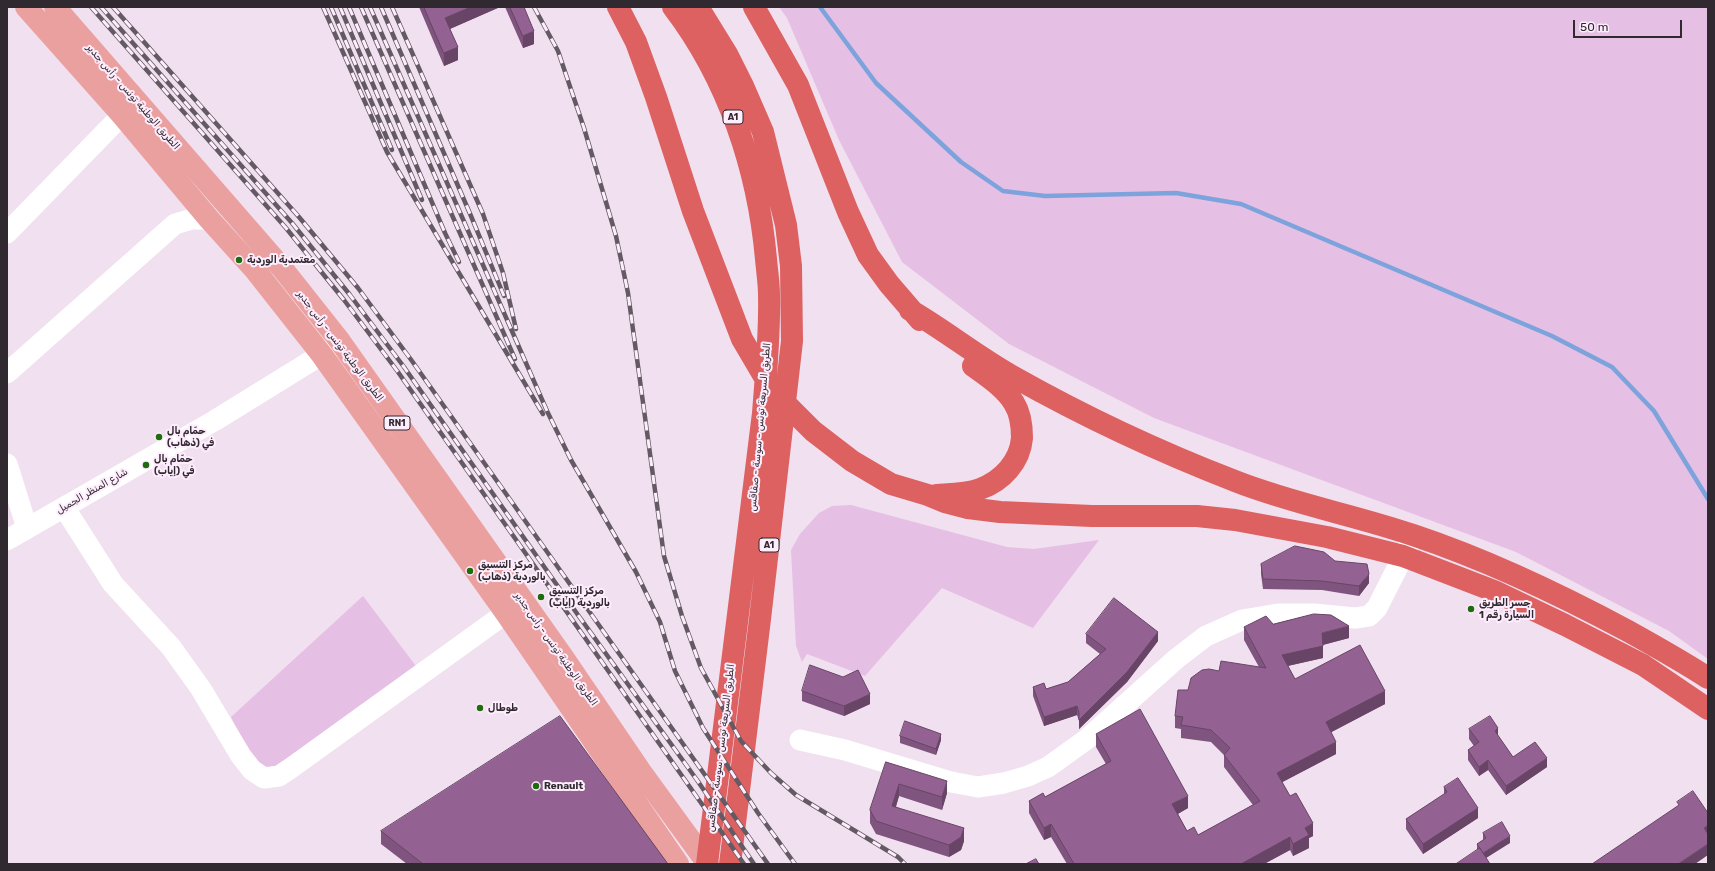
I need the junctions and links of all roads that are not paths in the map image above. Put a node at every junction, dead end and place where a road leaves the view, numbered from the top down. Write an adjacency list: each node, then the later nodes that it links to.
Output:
1 (26, 7): 7 (main road, الطريق الوطنية تونس - رأس جدير / RN1)
2 (54, 7): 11 (main road, الطريق الوطنية تونس - رأس جدير / RN1)
3 (618, 7): 15 (highway)
4 (673, 7): 26 (highway, الطريق السريعة تونس - سوسة - صفاقس / A1)
5 (698, 7): 27 (highway, الطريق السريعة تونس - سوسة - صفاقس / A1)
6 (754, 7): 10 (highway)
7 (122, 114): 8 (main road, الطريق الوطنية تونس - رأس جدير / RN1); 9 (street)
8 (209, 219): 12 (main road, الطريق الوطنية تونس - رأس جدير / RN1); 13 (street)
9 (7, 233)
10 (910, 310): 15 (highway); 18 (highway)
11 (340, 342): 12 (street, شارع المنظر الجميل); 26 (main road, الطريق الوطنية تونس - رأس جدير / RN1)
12 (322, 355): 16 (street, شارع المنظر الجميل); 21 (main road, الطريق الوطنية تونس - رأس جدير / RN1)
13 (7, 373)
14 (7, 464): 17 (street)
15 (928, 495): 20 (highway)
16 (64, 507): 17 (street, شارع المنظر الجميل); 21 (street)
17 (27, 528): 19 (street, شارع المنظر الجميل)
18 (1414, 535): 20 (street); 22 (highway)
19 (7, 540)
20 (1403, 556): 23 (highway); 24 (street)
21 (506, 613): 25 (main road, الطريق الوطنية تونس - رأس جدير / RN1)
22 (1708, 678)
23 (1708, 708)
24 (800, 740)
25 (678, 864)
26 (707, 864)
27 (730, 864)

